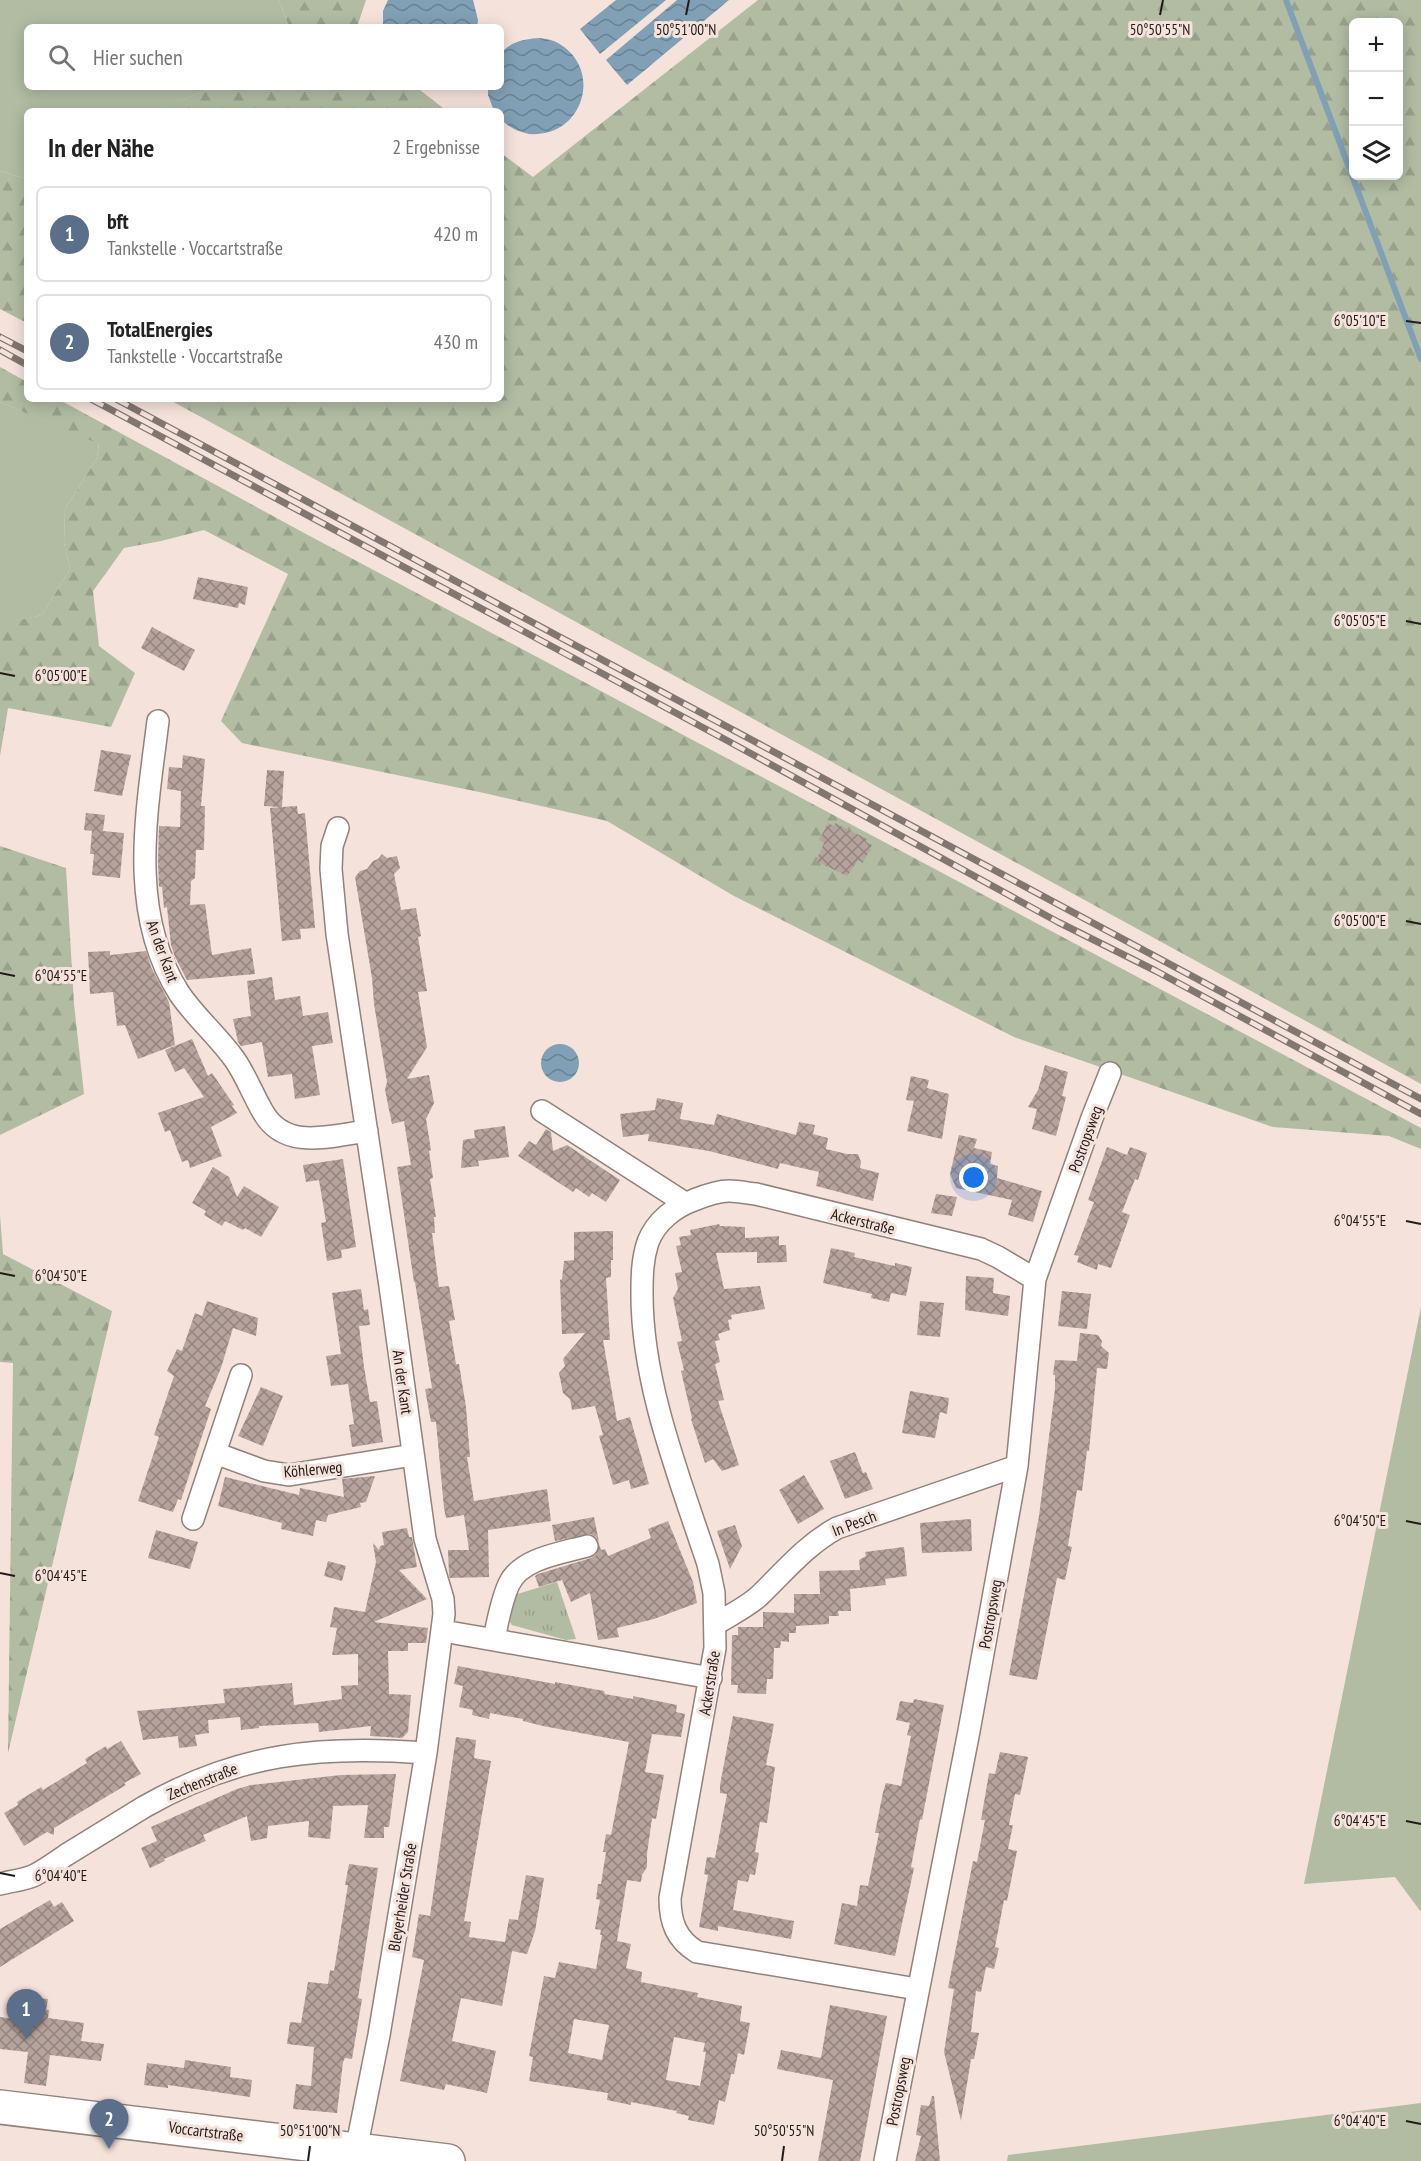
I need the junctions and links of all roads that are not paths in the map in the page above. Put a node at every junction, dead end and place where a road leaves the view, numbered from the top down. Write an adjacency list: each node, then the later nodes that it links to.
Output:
1 (158, 721): 5 (street, An der Kant)
2 (338, 828): 5 (street, An der Kant)
3 (1110, 1073): 7 (street, Postropsweg)
4 (542, 1111): 6 (street)
5 (367, 1131): 10 (street, An der Kant)
6 (685, 1203): 7 (street, Ackerstraße); 14 (street, Ackerstraße)
7 (1035, 1279): 11 (street, Postropsweg)
8 (241, 1375): 9 (street)
9 (215, 1453): 10 (street, Köhlerweg); 12 (street)
10 (413, 1455): 15 (street, An der Kant)
11 (1017, 1466): 14 (street, In Pesch); 20 (street, Postropsweg)
12 (193, 1520)
13 (587, 1546): 16 (street)
14 (716, 1624): 17 (street, Ackerstraße)
15 (442, 1631): 16 (street); 18 (street, Bleyerheider Straße)
16 (494, 1639): 17 (street)
17 (711, 1678): 20 (street, Ackerstraße)
18 (426, 1753): 19 (street, Zechenstraße); 22 (street, Bleyerheider Straße)
19 (0, 1884)
20 (917, 1989): 24 (street, Postropsweg)
21 (0, 2107): 22 (main road, Voccartstraße)
22 (355, 2155): 23 (main road, Voccartstraße)
23 (448, 2161)
24 (885, 2161)

